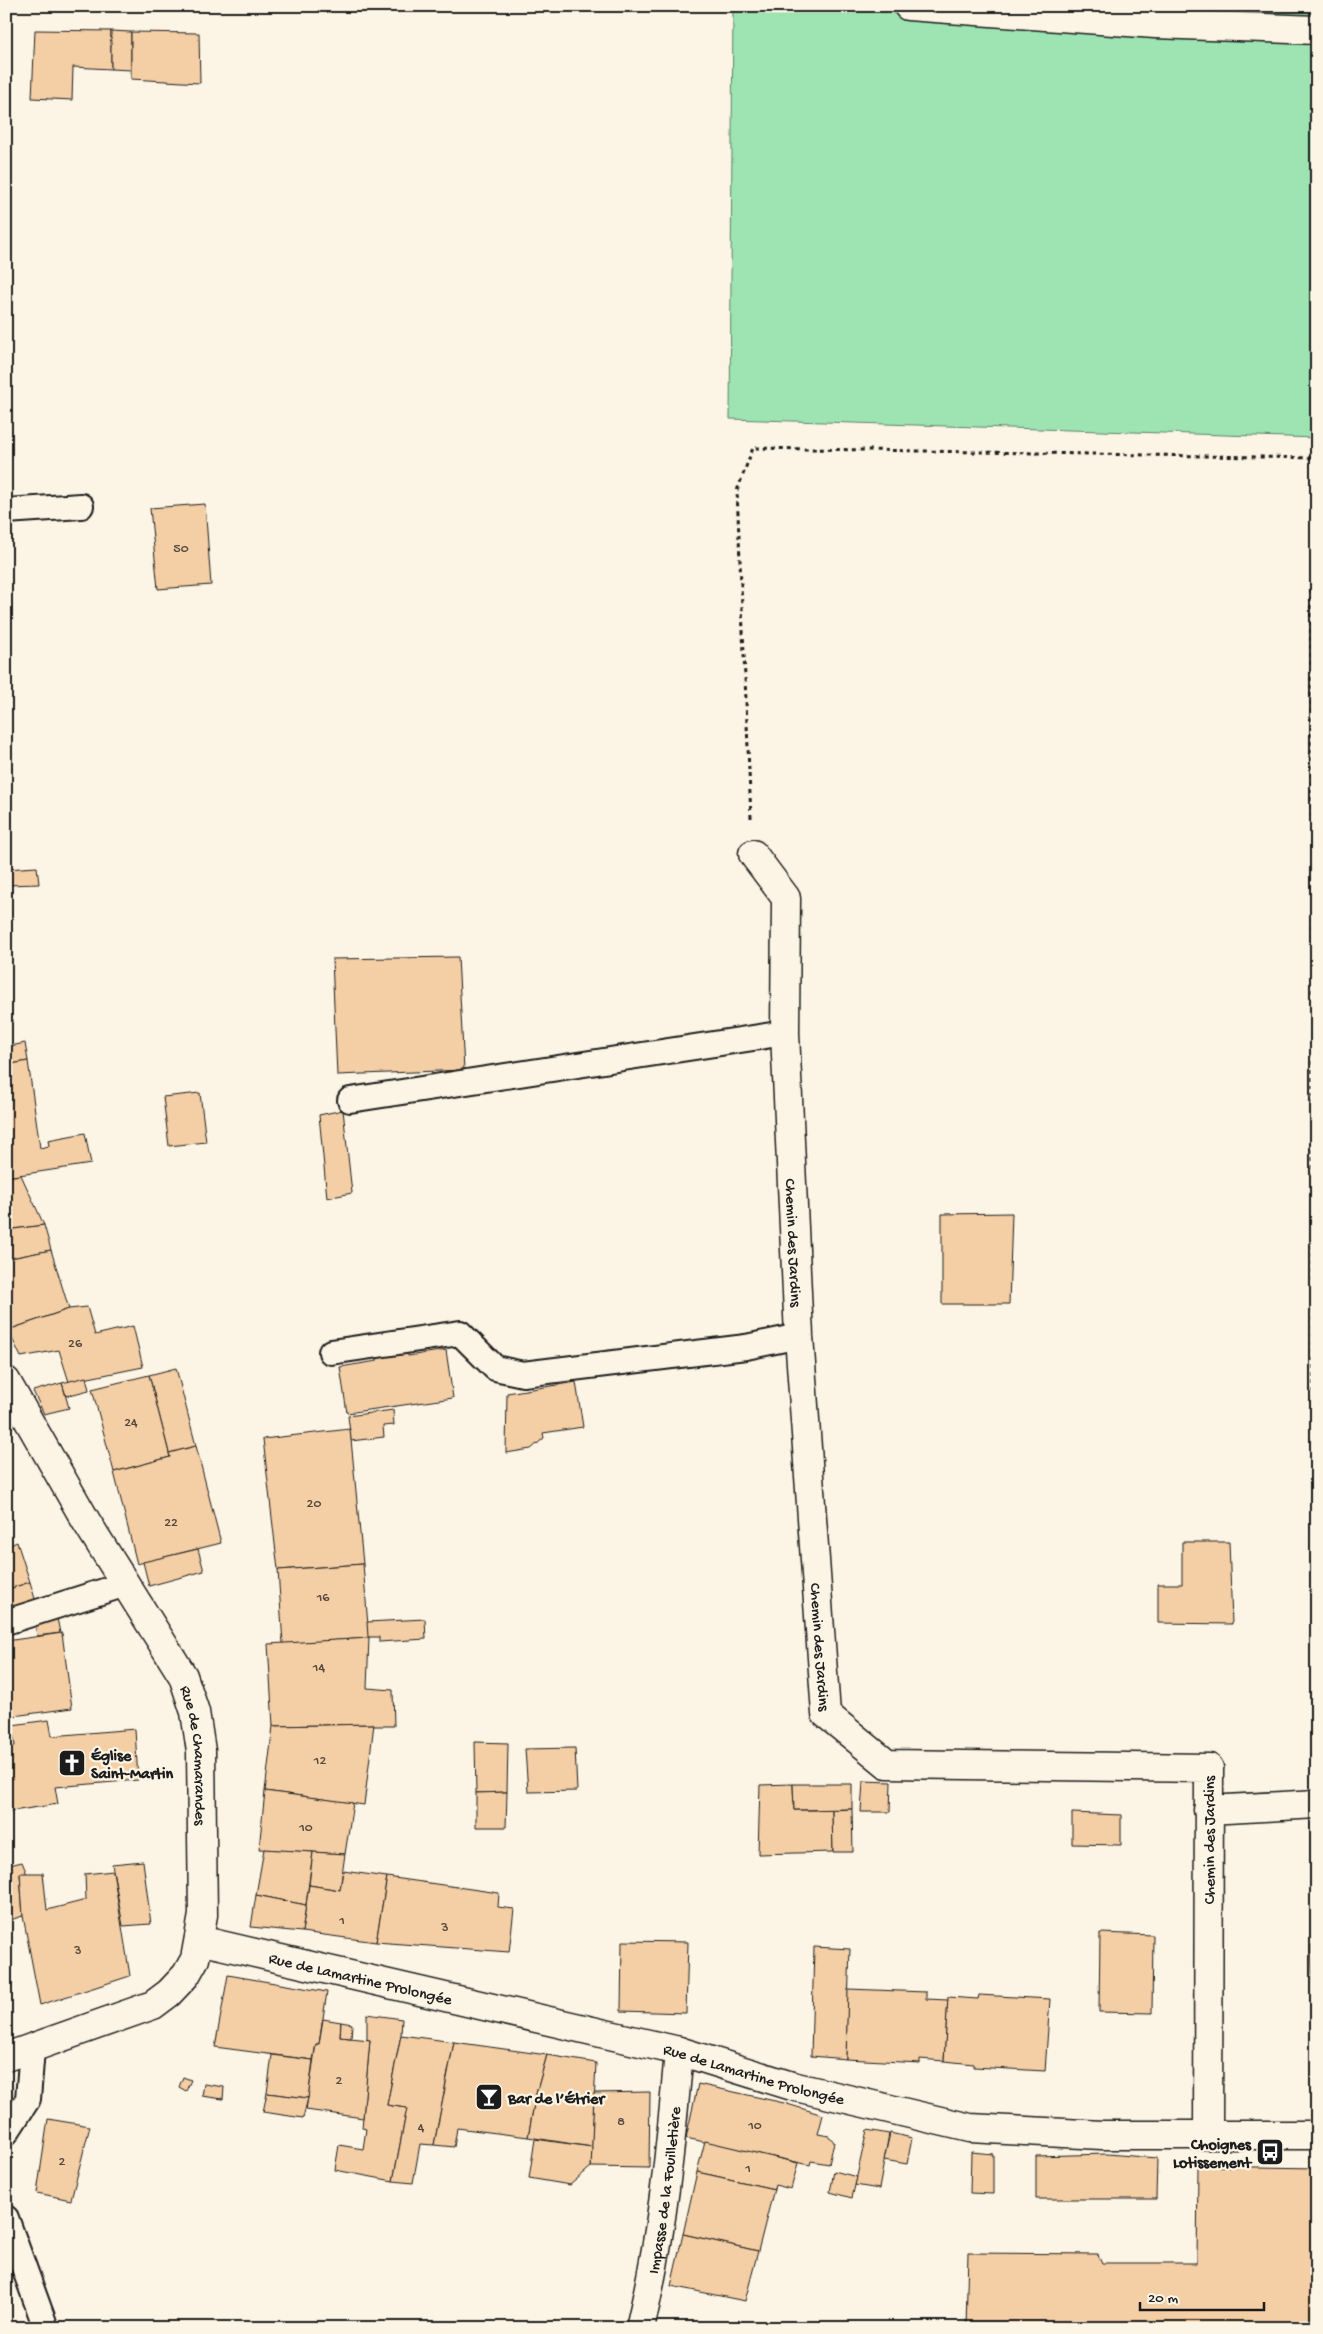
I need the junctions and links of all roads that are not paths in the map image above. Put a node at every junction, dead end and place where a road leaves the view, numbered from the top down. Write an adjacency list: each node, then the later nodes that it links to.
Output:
1 (908, 6): 2 (street)
2 (1317, 30)
3 (81, 506): 4 (lane)
4 (6, 511)
5 (753, 854): 6 (street, Chemin des Jardins)
6 (785, 1033): 7 (lane); 8 (street, Chemin des Jardins)
7 (350, 1100)
8 (799, 1336): 9 (lane); 14 (street, Chemin des Jardins)
9 (331, 1352)
10 (6, 1381): 11 (street, Rue de Chamarandes)
11 (126, 1584): 12 (lane); 15 (street, Rue de Chamarandes)
12 (6, 1622)
13 (1316, 1804): 14 (street)
14 (1208, 1810): 20 (street, Chemin des Jardins)
15 (199, 1940): 16 (street, Rue de Chamarandes); 17 (street, Rue de Lamartine Prolongée)
16 (32, 2049): 18 (street, Rue de Chamarandes); 19 (lane)
17 (679, 2051): 20 (street, Rue de Lamartine Prolongée); 24 (street, Impasse de la Fouilletière)
18 (6, 2057)
19 (6, 2133)
20 (1208, 2135): 21 (street, Rue de Lamartine Prolongée)
21 (1317, 2135)
22 (6, 2218): 23 (lane)
23 (46, 2328)
24 (640, 2328)

